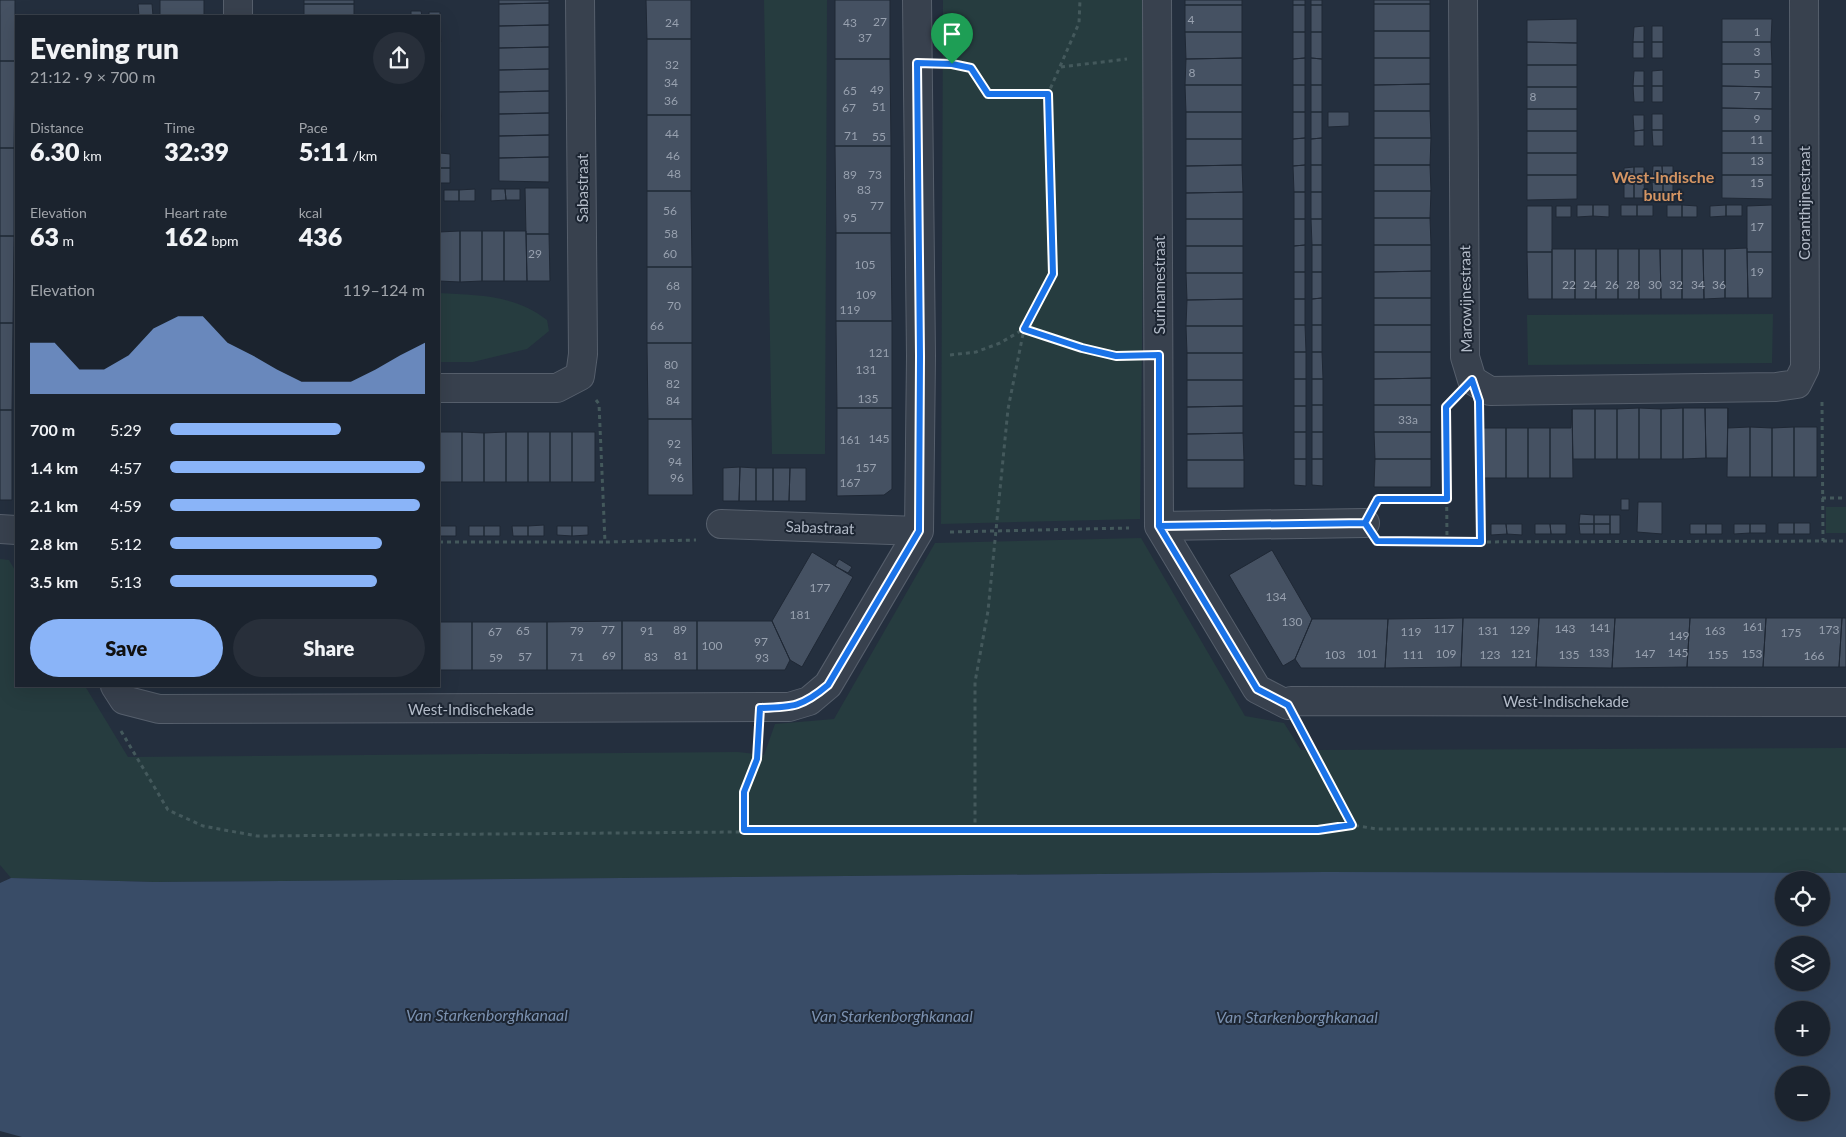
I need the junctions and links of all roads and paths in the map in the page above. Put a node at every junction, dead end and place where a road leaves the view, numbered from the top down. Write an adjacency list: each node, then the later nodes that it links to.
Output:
1 (238, 0): 8 (street)
2 (580, 0): 17 (street, Sabastraat)
3 (917, 0): 10 (street)
4 (1080, 0): 11 (path)
5 (1157, 0): 9 (street, Surinamestraat)
6 (1463, 0): 18 (street, Marowijnestraat)
7 (1804, 0): 16 (street, Coranthijnestraat)
8 (238, 15)
9 (1157, 60): 11 (path); 14 (street, Surinamestraat)
10 (917, 63): 12 (path); 15 (street)
11 (1061, 67): 12 (path)
12 (1048, 94): 13 (path)
13 (1024, 329): 14 (path); 15 (path); 29 (path)
14 (1159, 355): 25 (street, Surinamestraat)
15 (920, 356): 28 (street)
16 (1805, 368): 18 (street); 20 (path)
17 (580, 376): 19 (street); 33 (path)
18 (1472, 380): 22 (path); 35 (path)
19 (440, 388)
20 (1822, 498): 21 (path); 30 (path)
21 (1846, 498)
22 (1447, 499): 23 (path); 34 (path)
23 (1365, 523): 25 (street); 34 (path)
24 (721, 524): 28 (street, Sabastraat); 33 (path)
25 (1159, 526): 29 (path); 38 (street)
26 (0, 530): 27 (street)
27 (15, 530)
28 (919, 531): 29 (path); 39 (street, West-Indischekade)
29 (997, 531): 43 (path)
30 (1823, 541): 31 (path); 35 (path)
31 (1846, 541)
32 (440, 542): 33 (path)
33 (605, 542)
34 (1447, 542): 35 (path)
35 (1481, 542)
36 (119, 693): 39 (street, West-Indischekade); 42 (path)
37 (1846, 702): 38 (street, West-Indischekade)
38 (1288, 705): 40 (path)
39 (760, 708): 42 (path)
40 (1352, 825): 41 (path); 43 (path)
41 (1846, 829)
42 (744, 830): 43 (path)
43 (975, 830)

